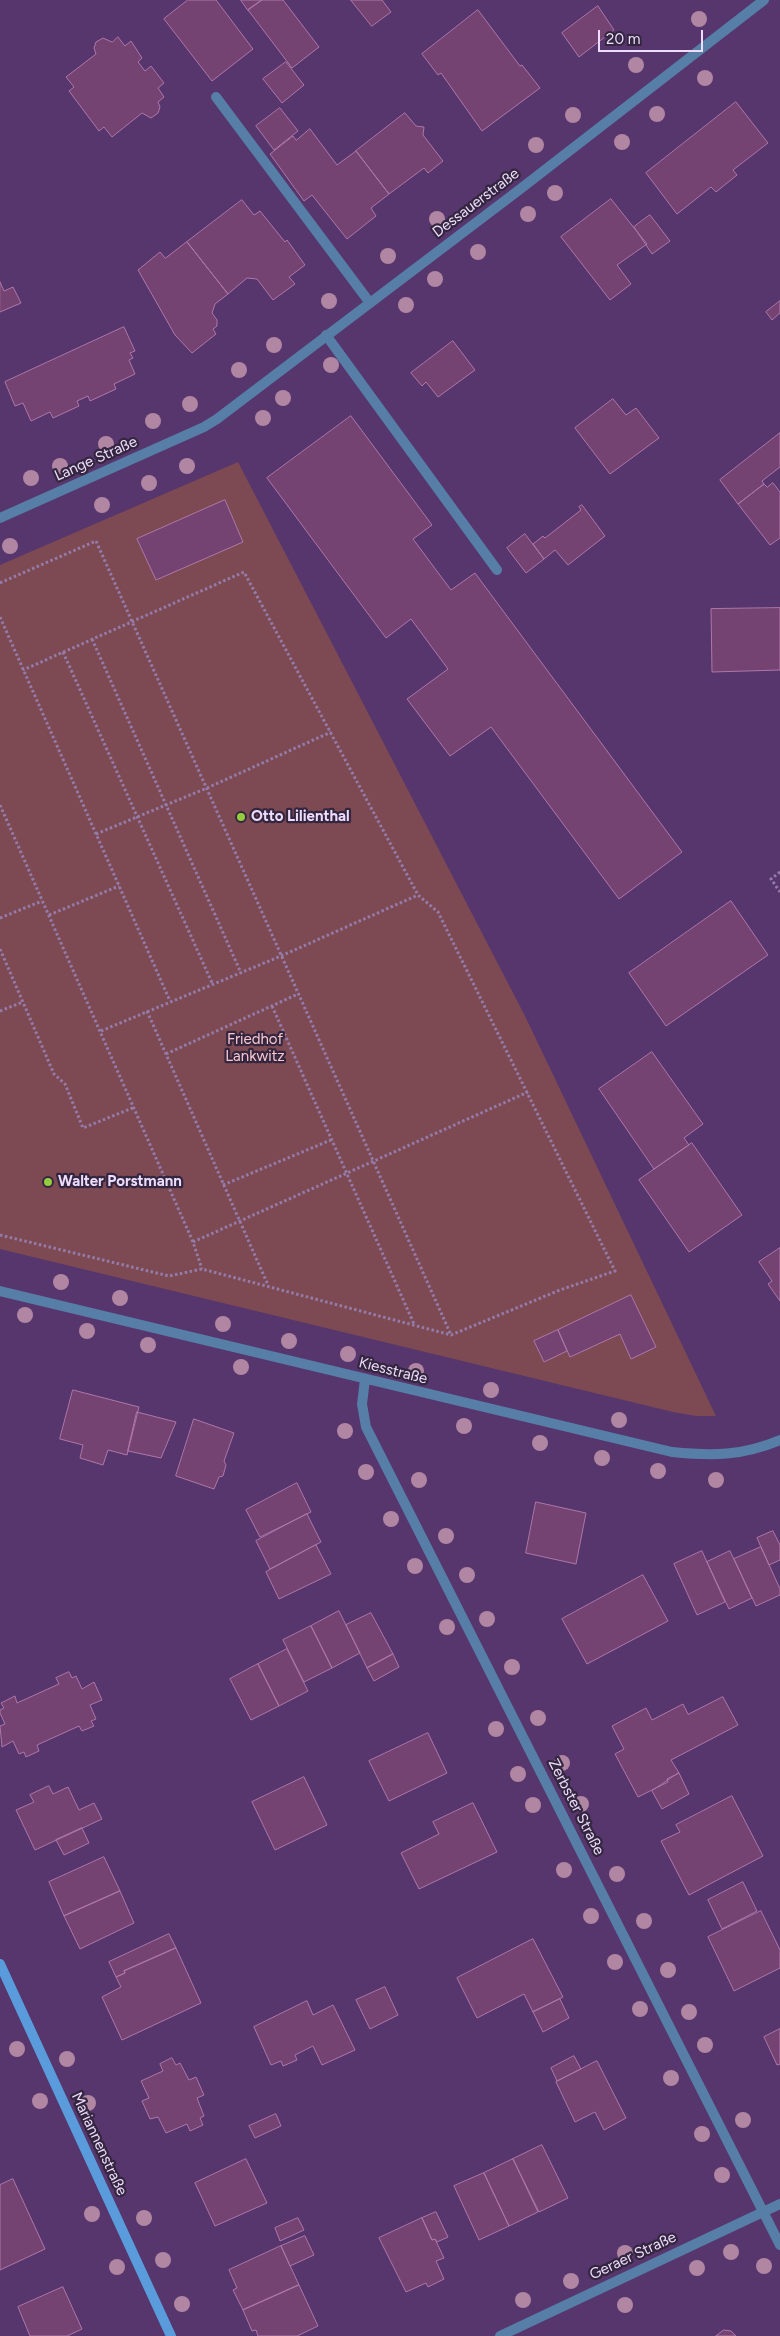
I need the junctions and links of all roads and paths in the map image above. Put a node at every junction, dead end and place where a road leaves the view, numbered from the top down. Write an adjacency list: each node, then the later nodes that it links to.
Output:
1 (764, 0): 3 (street, Dessauerstraße)
2 (216, 97): 3 (street)
3 (370, 303): 4 (street, Dessauerstraße)
4 (326, 335): 5 (street, Dessauerstraße); 7 (street)
5 (204, 427): 6 (street, Lange Straße)
6 (0, 518)
7 (497, 570)
8 (0, 583): 10 (path)
9 (0, 617): 13 (path)
10 (134, 621): 11 (path); 14 (path); 15 (path)
11 (92, 640): 12 (path); 17 (path)
12 (63, 652): 13 (path); 18 (path)
13 (23, 670): 19 (path)
14 (331, 732): 15 (path); 23 (path)
15 (207, 788): 17 (path); 28 (path)
16 (0, 805): 24 (path)
17 (166, 805): 18 (path); 29 (path)
18 (137, 817): 19 (path); 30 (path)
19 (96, 834): 21 (path)
20 (780, 872): 22 (path)
21 (119, 886): 25 (path); 32 (path)
22 (780, 892)
23 (418, 895): 28 (path); 39 (path)
24 (42, 901): 25 (path); 26 (path)
25 (49, 915): 37 (path)
26 (0, 918)
27 (0, 949): 33 (path)
28 (281, 956): 29 (path); 31 (path)
29 (242, 973): 30 (path)
30 (213, 985): 32 (path)
31 (298, 994): 34 (path); 42 (path)
32 (170, 1001): 36 (path)
33 (23, 1002): 35 (path); 40 (path)
34 (272, 1006): 38 (path); 41 (path)
35 (0, 1011)
36 (147, 1011): 37 (path); 38 (path)
37 (101, 1030): 40 (path)
38 (166, 1054): 44 (path)
39 (528, 1092): 42 (path); 52 (path)
40 (134, 1107): 47 (path)
41 (331, 1140): 43 (path); 44 (path)
42 (374, 1162): 43 (path); 52 (path)
43 (346, 1174): 45 (path); 51 (path)
44 (223, 1185): 45 (path)
45 (239, 1222): 47 (path); 49 (path)
46 (0, 1235): 48 (path)
47 (193, 1242): 48 (path)
48 (202, 1269): 49 (path)
49 (268, 1286): 51 (path)
50 (0, 1291): 53 (street, Kiesstraße)
51 (414, 1324): 52 (path)
52 (451, 1335)
53 (365, 1379): 54 (street, Kiesstraße); 57 (street, Zerbster Straße)
54 (780, 1440)
55 (0, 1964): 59 (street, Mariannenstraße)
56 (780, 2204): 57 (street, Geraer Straße)
57 (764, 2211): 58 (street, Zerbster Straße); 60 (street, Geraer Straße)
58 (780, 2245)
59 (171, 2336)
60 (500, 2336)

